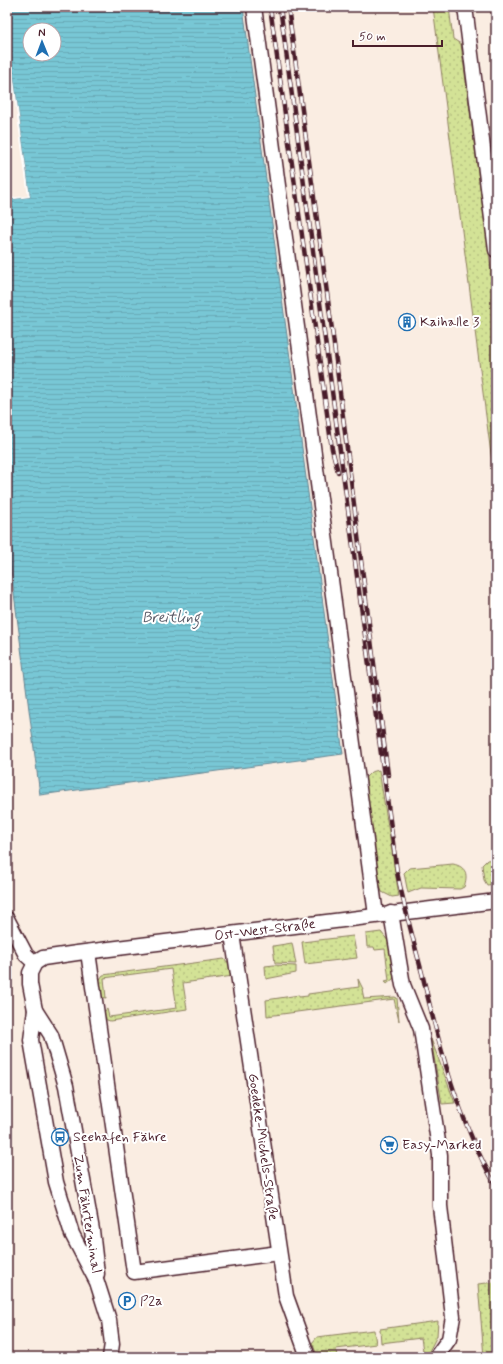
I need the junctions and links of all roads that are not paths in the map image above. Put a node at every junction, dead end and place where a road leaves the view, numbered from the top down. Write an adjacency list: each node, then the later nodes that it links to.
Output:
1 (254, 7): 7 (street)
2 (465, 7): 3 (street)
3 (495, 232): 4 (street)
4 (496, 250)
5 (496, 901): 6 (street, Ost-West-Straße)
6 (391, 914): 7 (street, Ost-West-Straße); 17 (street)
7 (376, 915): 9 (street, Ost-West-Straße)
8 (7, 919): 11 (street)
9 (232, 934): 10 (street, Ost-West-Straße); 13 (street, Goedeke-Michels-Straße)
10 (88, 952): 11 (street, Ost-West-Straße); 13 (street)
11 (35, 963): 12 (street, Zum Fährterminal)
12 (35, 1010): 14 (street, Zum Fährterminal); 14 (street, Zum Fährterminal)
13 (279, 1253): 16 (street, Goedeke-Michels-Straße)
14 (97, 1282): 15 (street, Zum Fährterminal)
15 (110, 1357)
16 (308, 1357)
17 (436, 1357)

